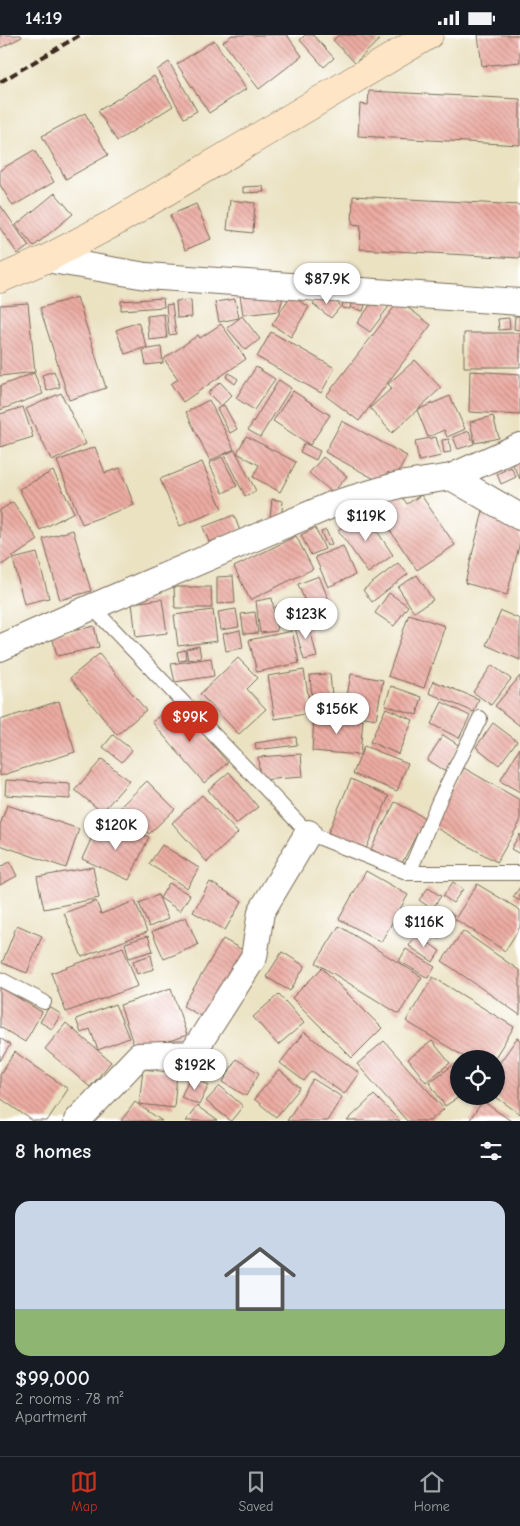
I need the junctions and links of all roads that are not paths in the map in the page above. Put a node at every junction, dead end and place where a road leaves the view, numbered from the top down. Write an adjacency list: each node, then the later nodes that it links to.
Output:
1 (429, 35): 2 (street)
2 (46, 259): 3 (street); 4 (street)
3 (0, 279)
4 (520, 302)
5 (520, 446): 6 (street)
6 (451, 477): 7 (street); 8 (street)
7 (520, 517)
8 (92, 607): 9 (street); 11 (lane)
9 (0, 648)
10 (480, 718): 12 (lane)
11 (308, 833): 12 (lane); 16 (street)
12 (410, 873): 13 (lane)
13 (520, 873)
14 (0, 979): 15 (lane)
15 (44, 1002)
16 (77, 1121)

